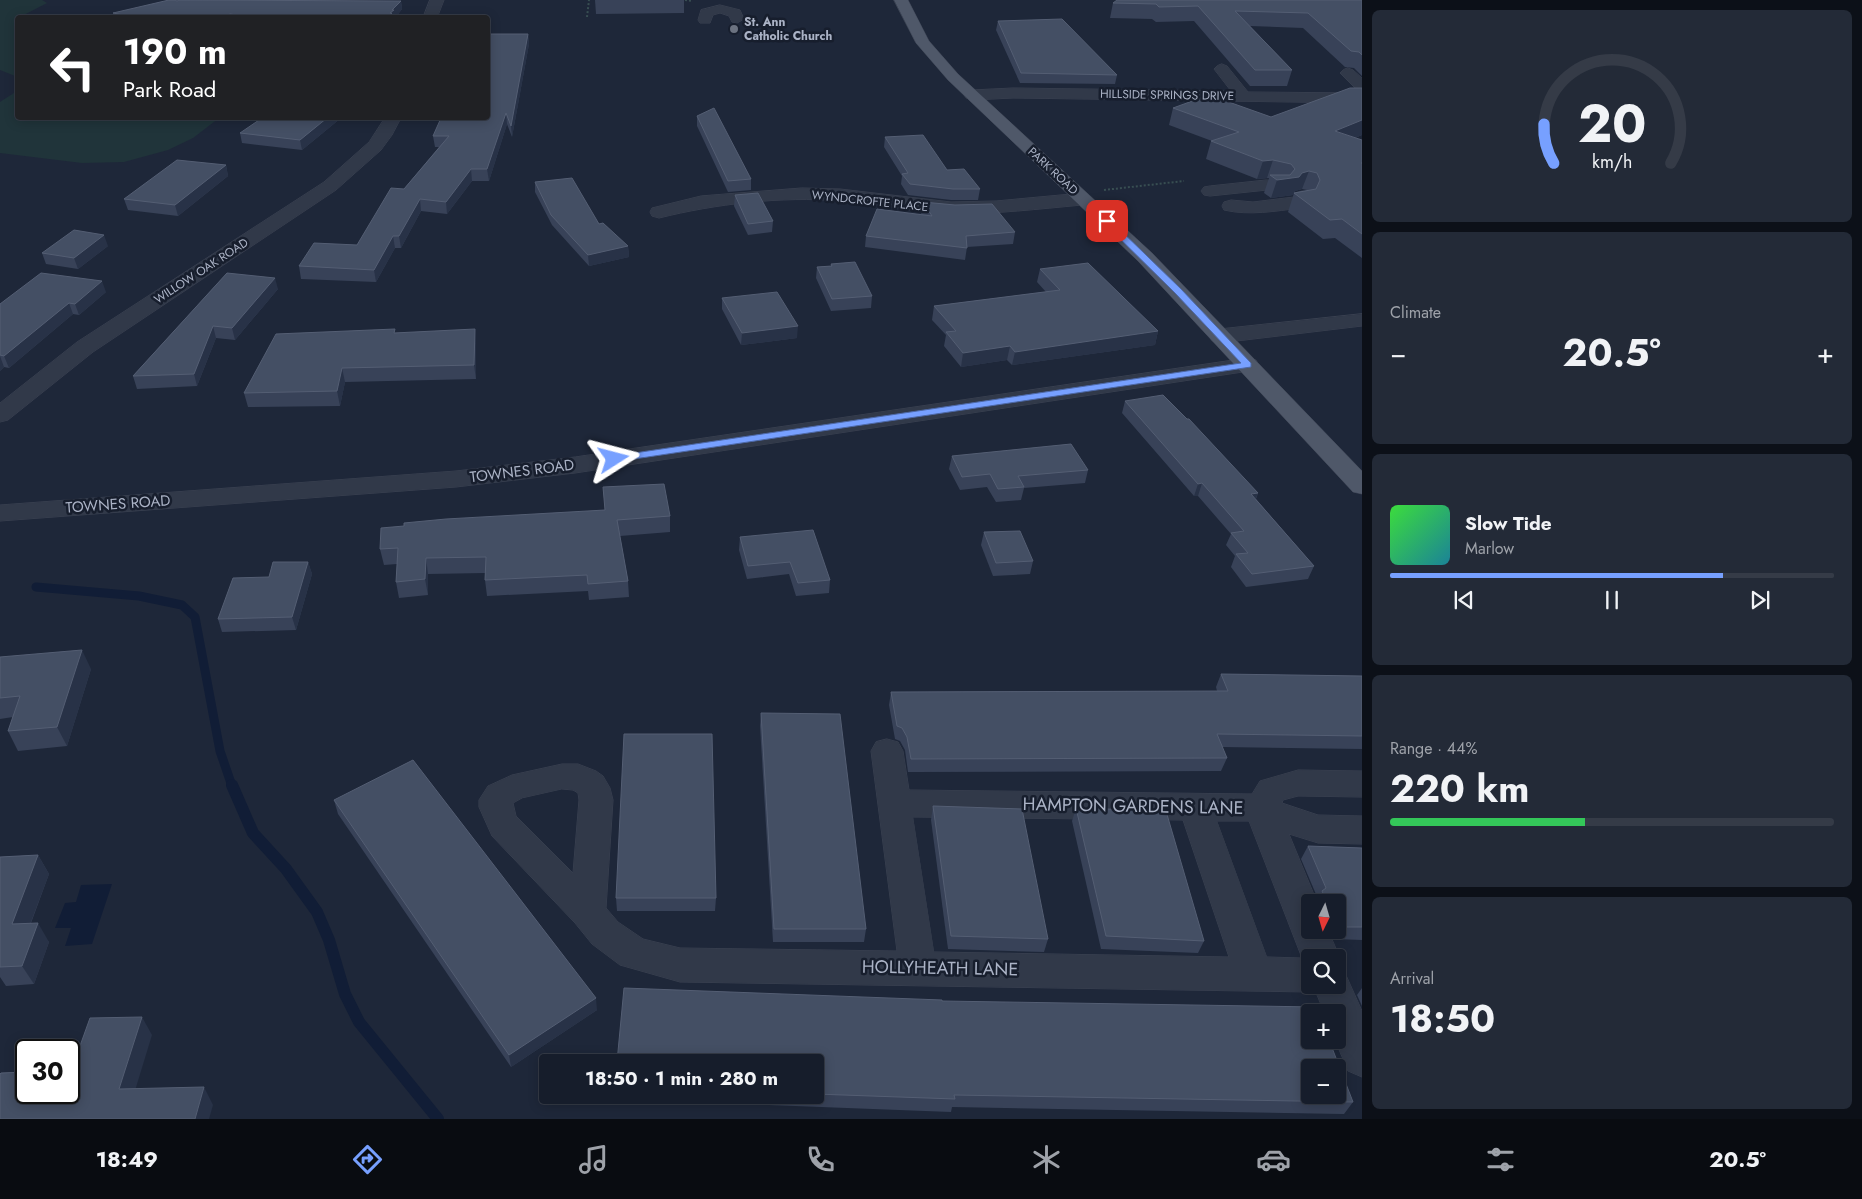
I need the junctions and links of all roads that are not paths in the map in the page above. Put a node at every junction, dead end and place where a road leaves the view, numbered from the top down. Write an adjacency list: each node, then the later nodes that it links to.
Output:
1 (429, 0): 2 (street)
2 (437, 0): 4 (street)
3 (901, 0): 10 (main road, PARK ROAD)
4 (431, 15)
5 (737, 18): 6 (street)
6 (705, 20)
7 (1222, 69): 11 (street)
8 (1348, 73): 9 (street)
9 (1362, 86)
10 (972, 95): 11 (street, HILLSIDE SPRINGS DRIVE); 16 (main road, PARK ROAD)
11 (1243, 96): 12 (street, HILLSIDE SPRINGS DRIVE)
12 (1362, 98)
13 (392, 120): 23 (street, WILLOW OAK ROAD)
14 (1278, 186): 15 (street)
15 (1210, 191)
16 (1089, 195): 19 (street, WYNDCROFTE PLACE); 21 (main road, PARK ROAD)
17 (1303, 197): 18 (street)
18 (1231, 206)
19 (659, 212)
20 (1362, 320): 21 (street)
21 (1220, 336): 22 (main road, PARK ROAD)
22 (1248, 365): 24 (main road, PARK ROAD); 25 (street, TOWNES ROAD)
23 (0, 415)
24 (1362, 486)
25 (0, 513)
26 (887, 751): 28 (street)
27 (1362, 784): 30 (street, HAMPTON GARDENS LANE)
28 (894, 803): 29 (street, HAMPTON GARDENS LANE); 34 (street)
29 (1195, 806): 30 (street, HAMPTON GARDENS LANE); 35 (street)
30 (1261, 808): 31 (street); 32 (street)
31 (1362, 830)
32 (1301, 908)
33 (588, 912): 34 (street, HOLLYHEATH LANE)
34 (918, 968): 35 (street, HOLLYHEATH LANE)
35 (1254, 974): 36 (street, HOLLYHEATH LANE)
36 (1301, 975)
37 (1336, 994): 38 (street)
38 (1362, 1058)

